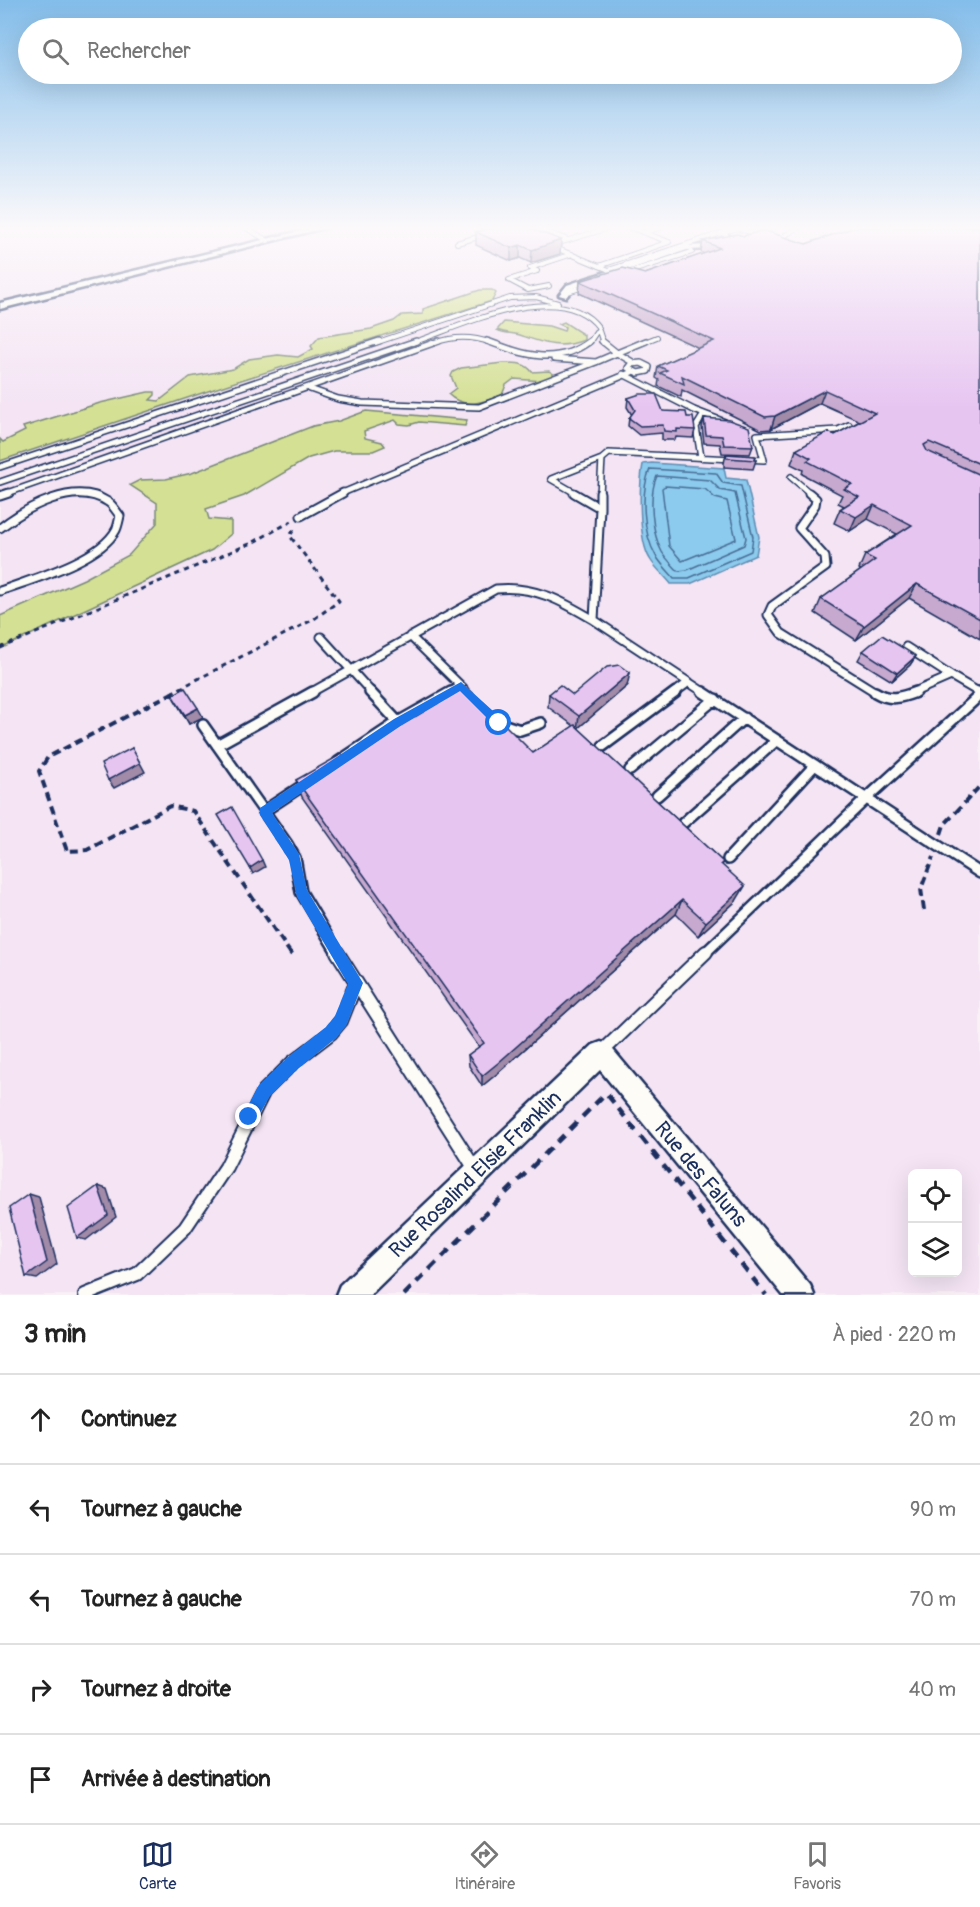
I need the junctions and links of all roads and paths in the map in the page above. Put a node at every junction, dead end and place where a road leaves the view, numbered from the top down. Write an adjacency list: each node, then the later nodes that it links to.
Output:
1 (74, 287): 6 (street)
2 (523, 287): 3 (lane)
3 (541, 287)
4 (570, 287): 5 (street)
5 (564, 294)
6 (0, 306)
7 (564, 307): 8 (lane); 24 (lane); 26 (lane)
8 (599, 331): 10 (lane); 11 (lane)
9 (657, 337): 10 (lane)
10 (617, 353): 12 (lane); 13 (lane)
11 (531, 356): 12 (lane); 16 (lane)
12 (596, 362): 16 (lane)
13 (634, 363): 14 (lane); 14 (lane)
14 (632, 372): 15 (lane)
15 (623, 374): 17 (lane); 29 (lane)
16 (310, 389): 27 (lane)
17 (704, 414): 19 (lane); 22 (lane)
18 (849, 425): 21 (lane)
19 (735, 426)
20 (750, 432): 21 (lane)
21 (757, 435): 22 (lane)
22 (701, 457): 23 (lane)
23 (602, 459): 28 (lane); 28 (lane)
24 (0, 467)
25 (791, 477): 38 (lane)
26 (0, 482)
27 (0, 496)
28 (600, 508): 32 (lane)
29 (301, 516): 36 (path); 62 (path)
30 (0, 528): 31 (lane)
31 (0, 591)
32 (594, 620): 33 (lane); 39 (lane)
33 (410, 636): 37 (lane); 40 (lane)
34 (321, 637): 37 (lane)
35 (906, 647): 38 (lane)
36 (0, 648)
37 (351, 669): 46 (lane); 50 (lane)
38 (951, 676): 42 (lane)
39 (689, 682): 43 (lane); 51 (lane)
40 (461, 686): 41 (lane); 46 (lane)
41 (469, 693)
42 (980, 694): 57 (lane)
43 (715, 699): 45 (lane); 54 (lane)
44 (492, 717): 47 (lane)
45 (744, 718): 49 (lane); 56 (lane)
46 (398, 722): 53 (lane)
47 (542, 723)
48 (203, 725): 50 (lane)
49 (777, 740): 52 (lane); 59 (lane)
50 (217, 746): 58 (lane)
51 (603, 746)
52 (815, 765): 57 (lane); 60 (lane)
53 (331, 766)
54 (630, 770)
55 (312, 779): 58 (lane)
56 (657, 795)
57 (866, 799): 61 (lane); 64 (lane)
58 (264, 812): 63 (lane)
59 (683, 823)
60 (728, 859)
61 (980, 873)
62 (292, 955)
63 (356, 983): 65 (lane); 66 (lane)
64 (601, 1053): 65 (street, Rue Rosalind Elsie Franklin); 70 (street, Rue des Faluns)
65 (477, 1172): 67 (street, Rue Rosalind Elsie Franklin)
66 (85, 1295)
67 (350, 1295)
68 (404, 1295): 69 (path)
69 (766, 1295)
70 (800, 1295)

